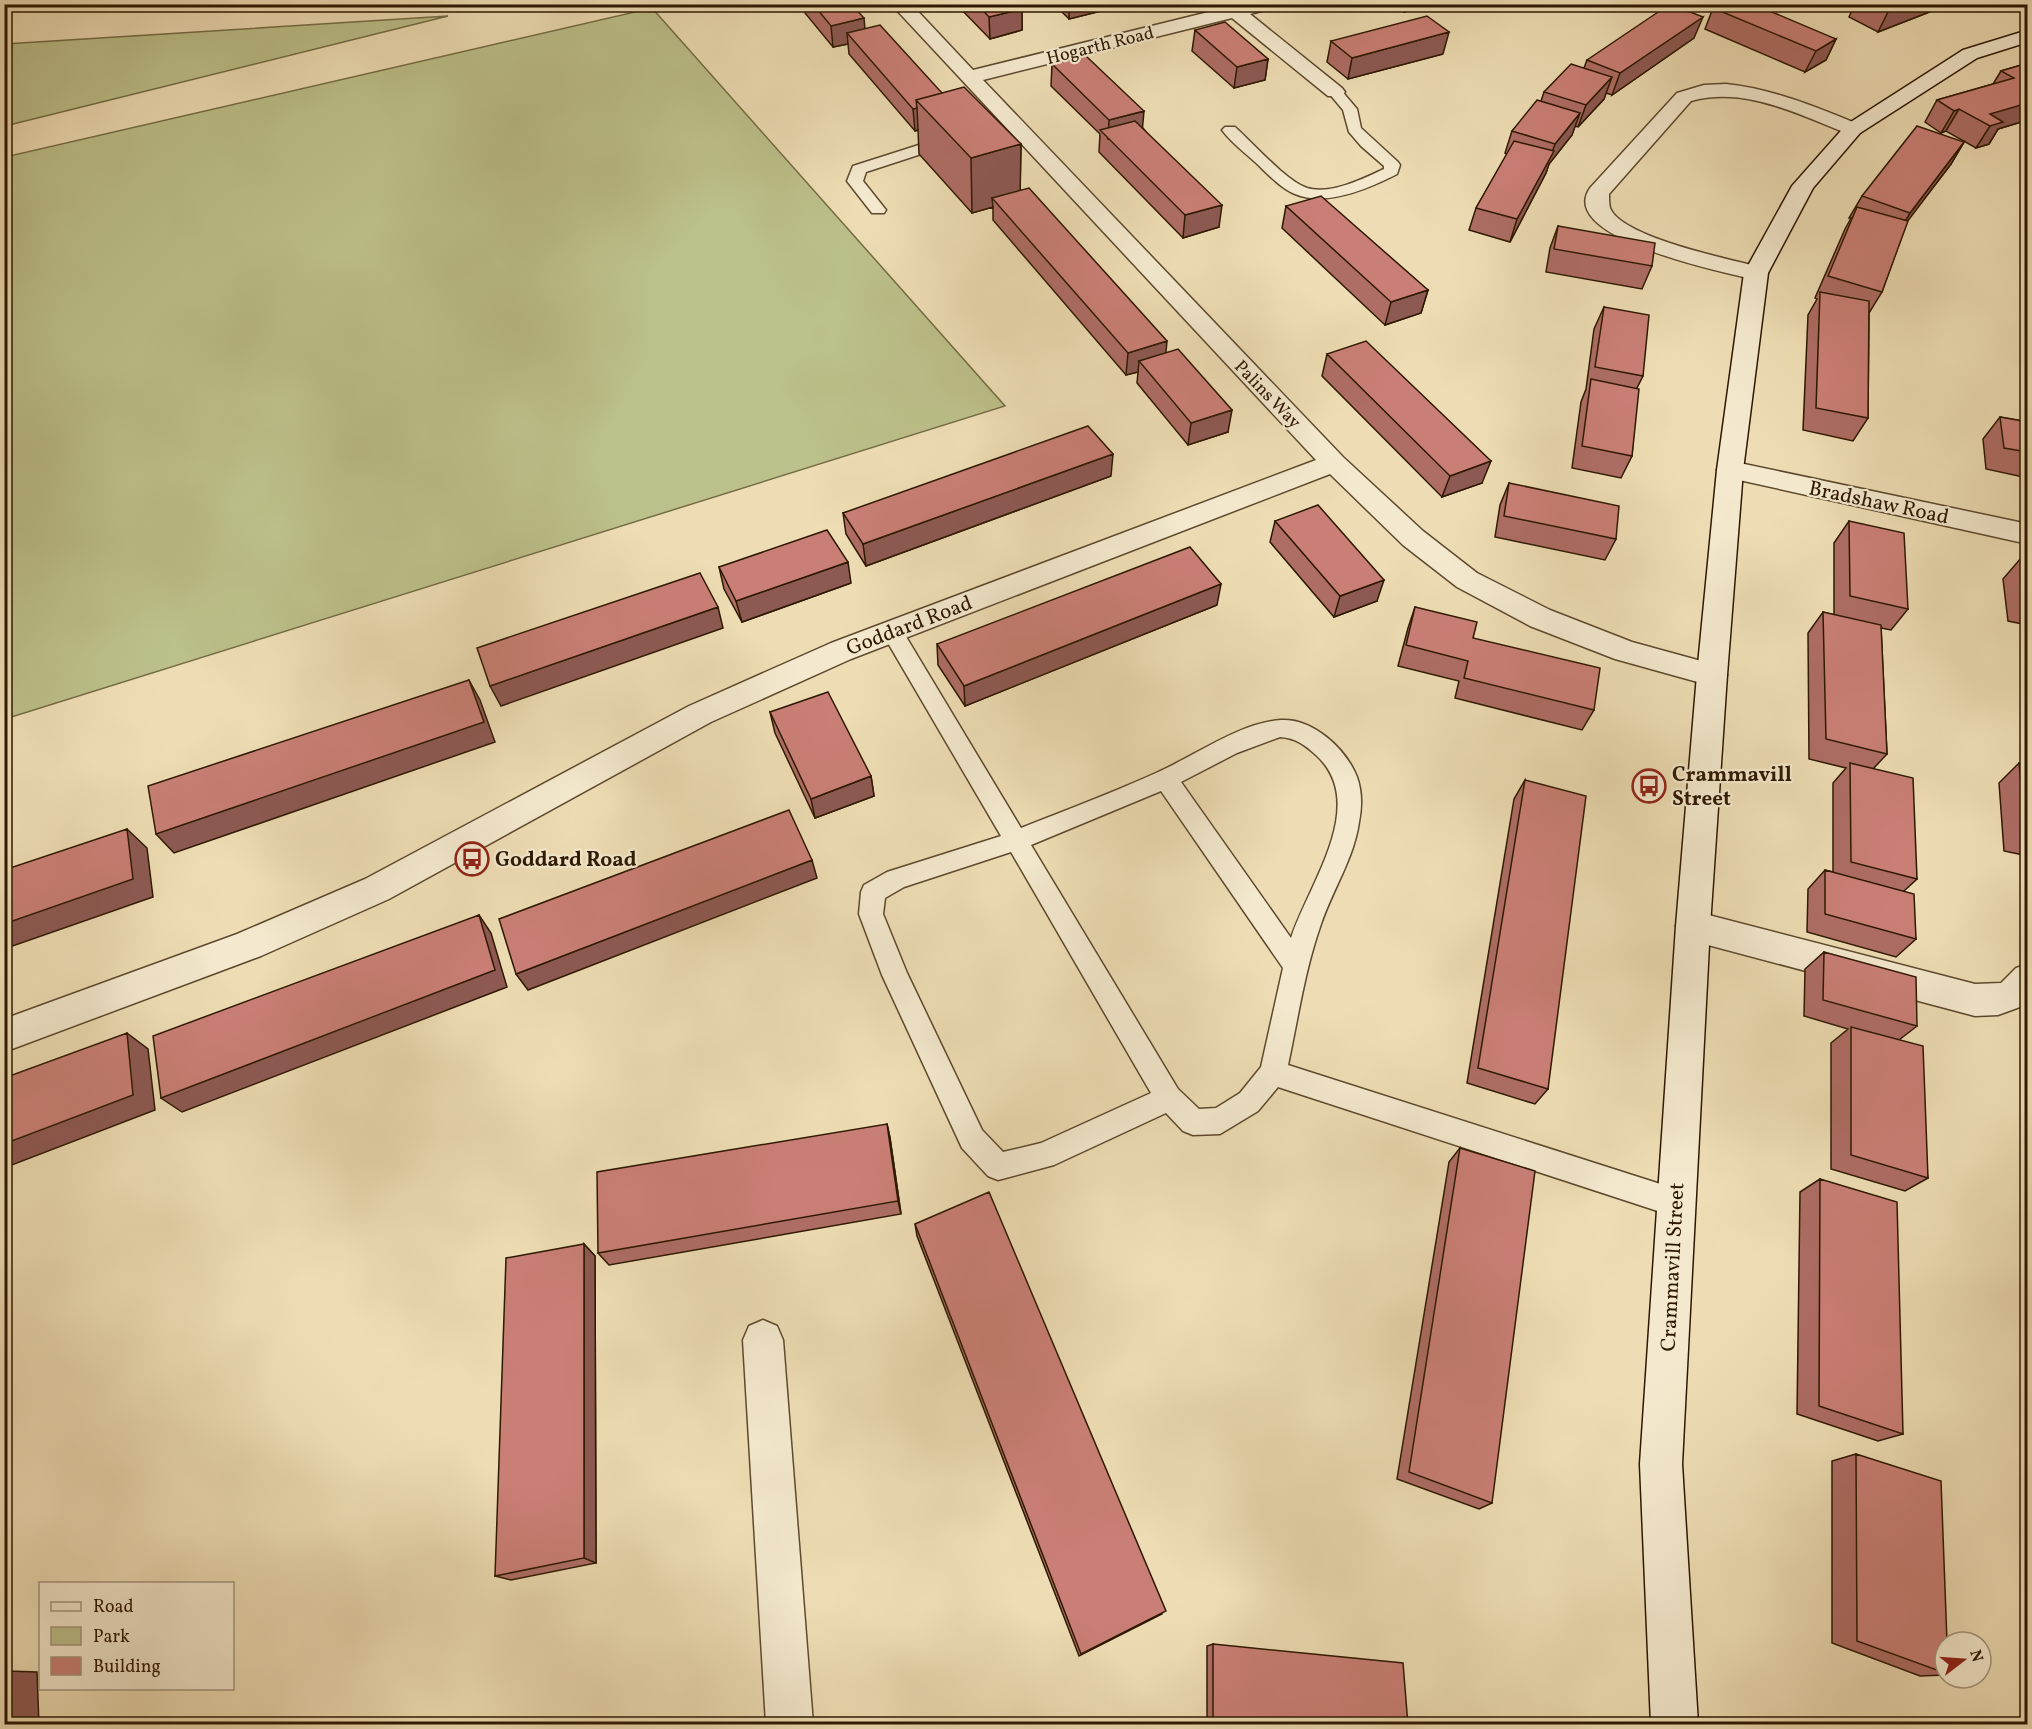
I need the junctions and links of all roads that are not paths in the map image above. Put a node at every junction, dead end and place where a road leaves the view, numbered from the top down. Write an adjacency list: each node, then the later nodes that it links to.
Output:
1 (900, 4): 5 (street, Palins Way)
2 (1266, 4): 3 (street, Hogarth Road)
3 (1236, 12): 5 (street, Hogarth Road); 6 (street)
4 (2028, 36): 7 (street, Crammavill Street)
5 (969, 76): 12 (street, Palins Way)
6 (1335, 92): 8 (lane)
7 (1853, 129): 11 (street, Crammavill Street); 11 (street)
8 (1230, 130)
9 (964, 136): 10 (lane)
10 (878, 210)
11 (1756, 273): 13 (street, Crammavill Street)
12 (1334, 464): 15 (street, Goddard Road); 16 (street, Palins Way)
13 (1730, 470): 14 (street, Bradshaw Road); 16 (street, Crammavill Street)
14 (2028, 534)
15 (892, 631): 18 (lane); 22 (street, Goddard Road)
16 (1712, 675): 19 (street, Crammavill Street)
17 (1166, 779): 18 (lane); 20 (lane); 20 (lane)
18 (1018, 840): 24 (lane); 24 (lane)
19 (1693, 926): 21 (street); 25 (street, Crammavill Street)
20 (1296, 966): 23 (lane)
21 (2028, 979)
22 (4, 1036)
23 (1273, 1073): 24 (lane); 25 (lane)
24 (1169, 1098)
25 (1676, 1203): 28 (street, Crammavill Street)
26 (764, 1340): 27 (street)
27 (790, 1725)
28 (1674, 1725)

